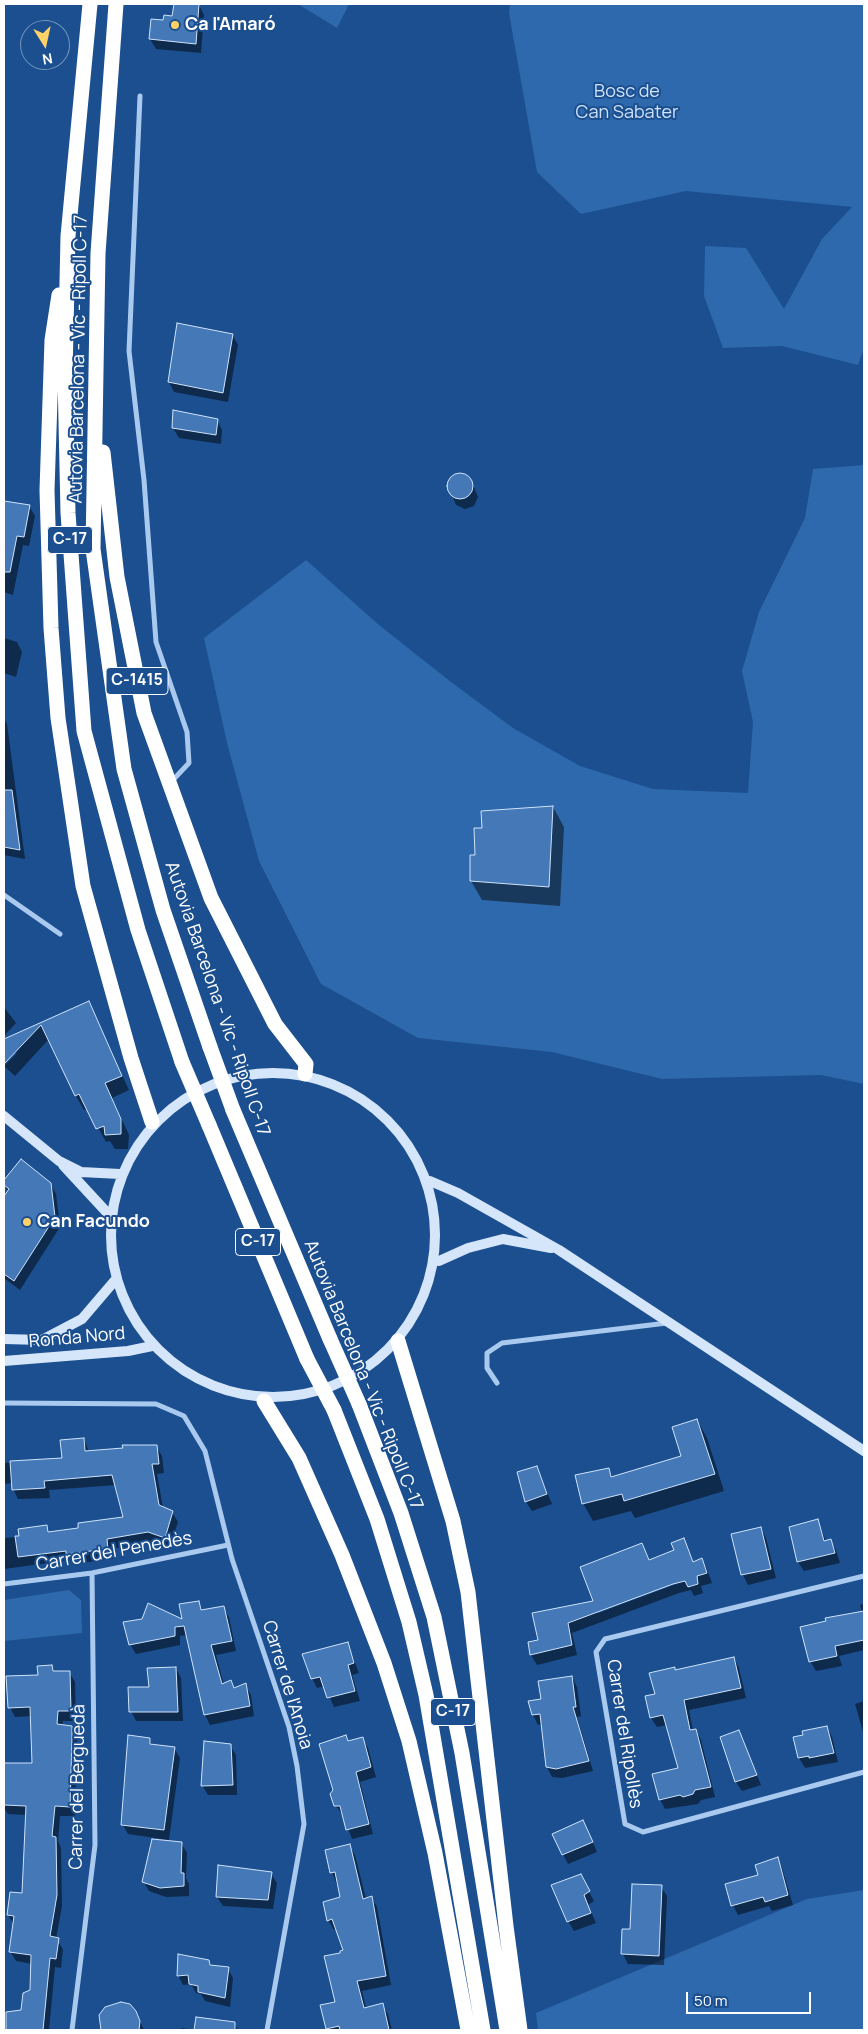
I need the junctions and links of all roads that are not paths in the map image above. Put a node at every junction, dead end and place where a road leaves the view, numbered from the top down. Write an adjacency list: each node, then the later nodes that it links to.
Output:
1 (90, 4): 4 (highway, Autovia Barcelona - Vic - Ripoll C-17 / C-17)
2 (116, 4): 5 (highway, Autovia Barcelona - Vic - Ripoll C-17 / C-17)
3 (140, 96): 6 (street)
4 (68, 236): 11 (highway); 36 (highway, Autovia Barcelona - Vic - Ripoll C-17 / C-17, bridge)
5 (98, 253): 6 (highway, C-1415); 37 (highway, Autovia Barcelona - Vic - Ripoll C-17 / C-17, bridge)
6 (169, 784): 9 (highway, C-1415)
7 (4, 894): 8 (street)
8 (60, 934)
9 (306, 1074): 11 (main road); 14 (main road)
10 (4, 1116): 12 (main road)
11 (152, 1122): 13 (main road)
12 (59, 1161): 13 (main road); 15 (main road)
13 (120, 1174): 15 (main road)
14 (430, 1181): 16 (main road); 17 (main road)
15 (112, 1218): 18 (main road)
16 (559, 1250): 17 (main road); 19 (main road)
17 (439, 1261): 21 (main road)
18 (118, 1278): 20 (main road, Ronda Nord); 22 (main road)
19 (668, 1323): 24 (street); 27 (main road)
20 (4, 1339)
21 (398, 1340): 25 (main road); 38 (highway)
22 (152, 1346): 23 (main road, Ronda Nord); 25 (main road)
23 (4, 1361)
24 (496, 1383)
25 (264, 1401): 35 (highway)
26 (4, 1403): 28 (street, Carrer de l'Anoia)
27 (864, 1451)
28 (228, 1545): 29 (street, Carrer del Penedès); 34 (street, Carrer de l'Anoia)
29 (92, 1573): 31 (street, Carrer del Penedès); 33 (street, Carrer del Berguedà)
30 (864, 1576): 32 (street, Carrer del Ripollès)
31 (4, 1584)
32 (864, 1772)
33 (72, 2030)
34 (267, 2030)
35 (468, 2030)
36 (483, 2030)
37 (507, 2030)
38 (520, 2030)

